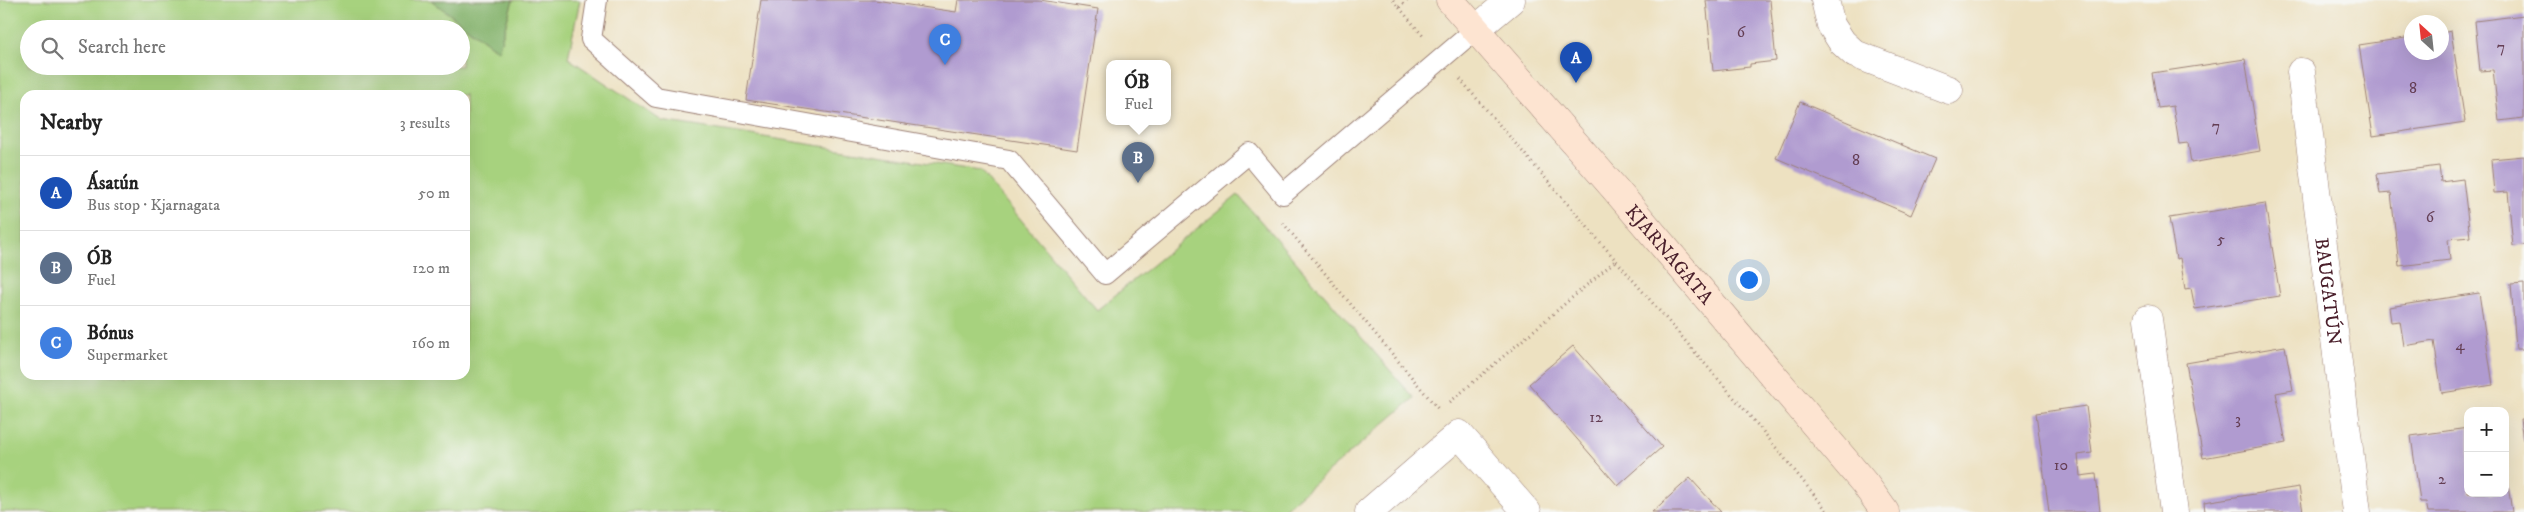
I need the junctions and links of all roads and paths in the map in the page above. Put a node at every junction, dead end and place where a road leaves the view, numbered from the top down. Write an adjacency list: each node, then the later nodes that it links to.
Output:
1 (598, 0): 12 (lane)
2 (1393, 0): 7 (path)
3 (1407, 0): 7 (path)
4 (1450, 0): 8 (street, KJARNAGATA)
5 (1511, 0): 8 (street)
6 (1825, 0): 11 (street)
7 (1399, 7): 9 (path)
8 (1476, 30): 9 (lane); 18 (street, KJARNAGATA)
9 (1442, 59): 12 (lane); 13 (path)
10 (2301, 72): 20 (street, BAUGATÚN)
11 (1949, 90)
12 (1283, 194): 13 (path)
13 (1616, 260): 17 (path)
14 (2148, 319): 19 (street)
15 (1369, 512): 16 (street)
16 (1526, 512)
17 (1828, 512)
18 (1885, 512)
19 (2174, 512)
20 (2356, 512)

